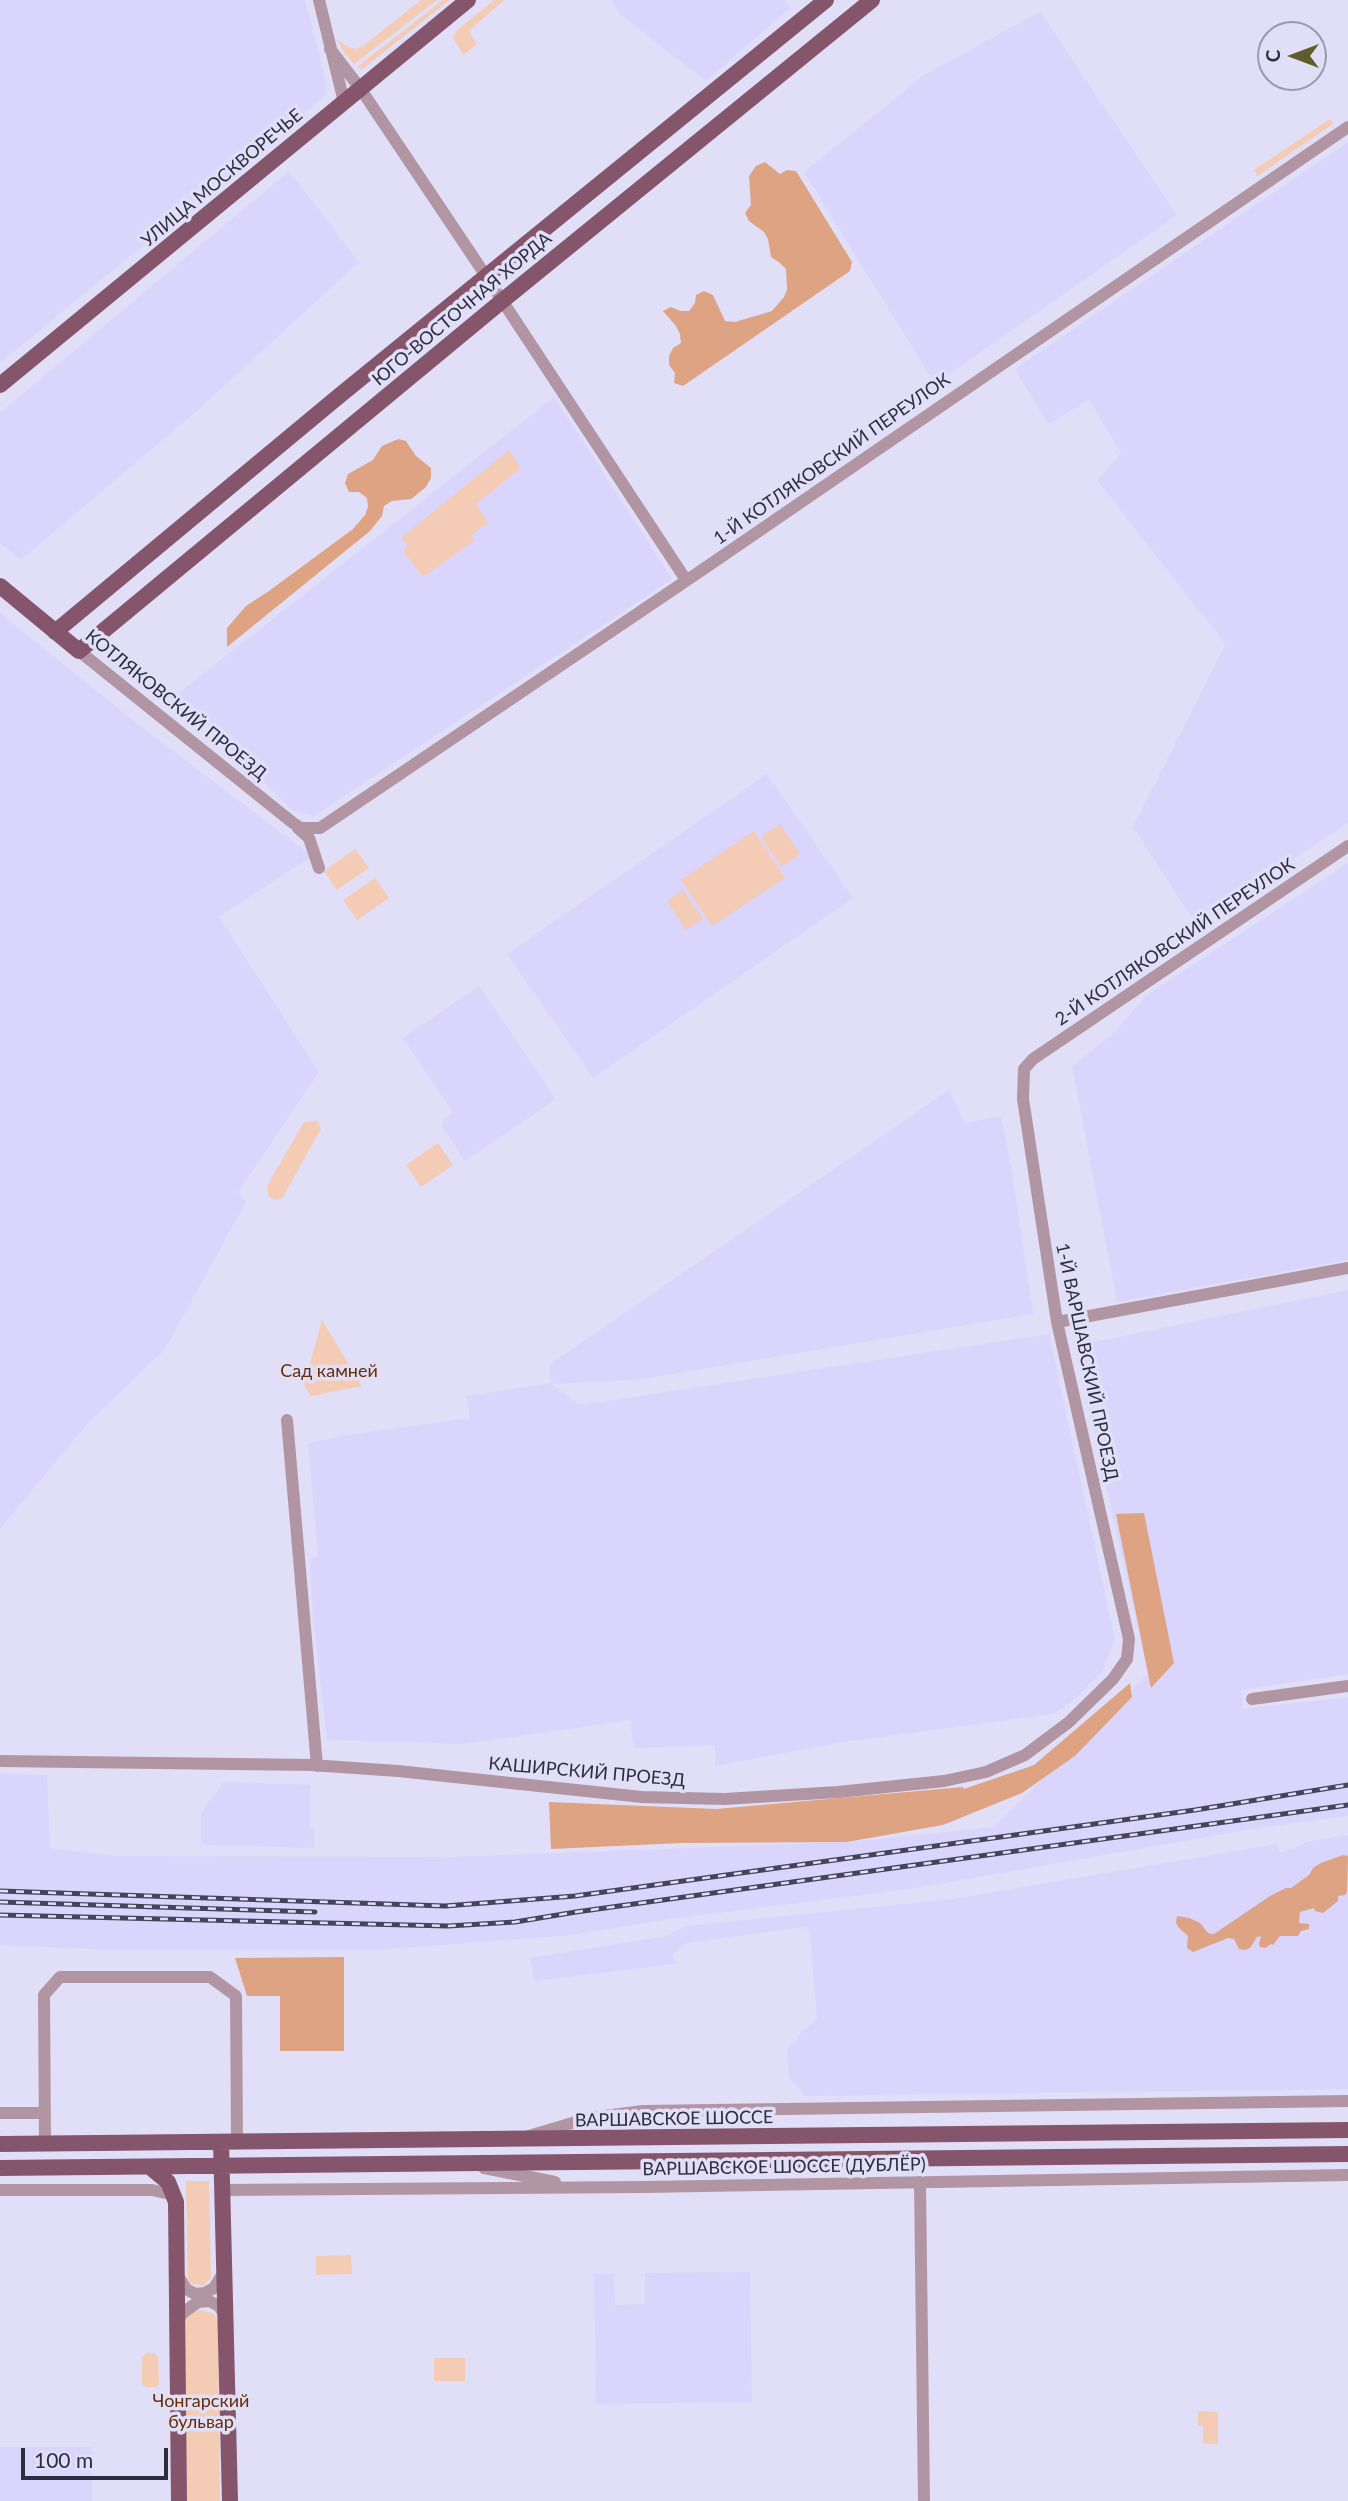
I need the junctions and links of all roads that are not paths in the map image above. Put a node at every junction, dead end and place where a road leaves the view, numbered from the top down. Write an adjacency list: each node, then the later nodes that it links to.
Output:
1 (319, 0): 5 (street)
2 (468, 0): 6 (main road, УЛИЦА МОСКВОРЕЧЬЕ)
3 (825, 0): 9 (main road, ЮГО-ВОСТОЧНАЯ ХОРДА)
4 (872, 0): 10 (main road, ЮГО-ВОСТОЧНАЯ ХОРДА)
5 (330, 49): 6 (street); 7 (street)
6 (360, 88): 7 (main road, УЛИЦА МОСКВОРЕЧЬЕ); 9 (street)
7 (344, 102): 11 (main road, УЛИЦА МОСКВОРЕЧЬЕ)
8 (1348, 127): 12 (street, 1-Й КОТЛЯКОВСКИЙ ПЕРЕУЛОК)
9 (486, 276): 10 (street); 14 (main road, ЮГО-ВОСТОЧНАЯ ХОРДА)
10 (502, 301): 12 (street); 15 (main road, ЮГО-ВОСТОЧНАЯ ХОРДА)
11 (0, 385)
12 (686, 580): 17 (street, 1-Й КОТЛЯКОВСКИЙ ПЕРЕУЛОК)
13 (0, 586): 14 (main road, КОТЛЯКОВСКИЙ ПРОЕЗД)
14 (55, 632): 15 (main road, КОТЛЯКОВСКИЙ ПРОЕЗД)
15 (79, 652): 16 (street, КОТЛЯКОВСКИЙ ПРОЕЗД)
16 (293, 823): 17 (street, КОТЛЯКОВСКИЙ ПРОЕЗД); 19 (street)
17 (320, 828): 19 (street)
18 (1348, 846): 21 (street, 2-Й КОТЛЯКОВСКИЙ ПЕРЕУЛОК)
19 (313, 848): 20 (street)
20 (320, 867)
21 (1024, 1069): 23 (street, 1-Й ВАРШАВСКИЙ ПРОЕЗД)
22 (1348, 1268): 23 (street)
23 (1057, 1322): 25 (street, 1-Й ВАРШАВСКИЙ ПРОЕЗД)
24 (288, 1420): 29 (street)
25 (1127, 1660): 29 (street, КАШИРСКИЙ ПРОЕЗД)
26 (1348, 1686): 27 (street)
27 (1252, 1699)
28 (0, 1761): 29 (street, КАШИРСКИЙ ПРОЕЗД)
29 (317, 1766)
30 (1348, 2101): 34 (street)
31 (0, 2113): 32 (street)
32 (44, 2113): 35 (street); 37 (street)
33 (1348, 2130): 34 (main road, ВАРШАВСКОЕ ШОССЕ)
34 (518, 2140): 35 (main road, ВАРШАВСКОЕ ШОССЕ)
35 (229, 2142): 37 (main road, ВАРШАВСКОЕ ШОССЕ); 41 (main road)
36 (0, 2144): 37 (main road, ВАРШАВСКОЕ ШОССЕ)
37 (45, 2144)
38 (1348, 2154): 39 (main road)
39 (466, 2164): 41 (main road); 45 (street)
40 (150, 2167): 41 (main road); 42 (main road); 48 (main road)
41 (221, 2167): 47 (main road)
42 (0, 2168)
43 (1348, 2175): 44 (street, ВАРШАВСКОЕ ШОССЕ (ДУБЛЁР))
44 (920, 2182): 45 (street, ВАРШАВСКОЕ ШОССЕ (ДУБЛЁР)); 55 (street)
45 (581, 2187): 47 (street, ВАРШАВСКОЕ ШОССЕ (ДУБЛЁР))
46 (0, 2190): 48 (street)
47 (221, 2190): 49 (main road)
48 (174, 2195): 50 (main road)
49 (225, 2270): 50 (street); 51 (main road)
50 (177, 2272): 52 (main road)
51 (227, 2320): 52 (street); 54 (main road)
52 (176, 2321): 53 (main road)
53 (179, 2501)
54 (230, 2501)
55 (924, 2501)

